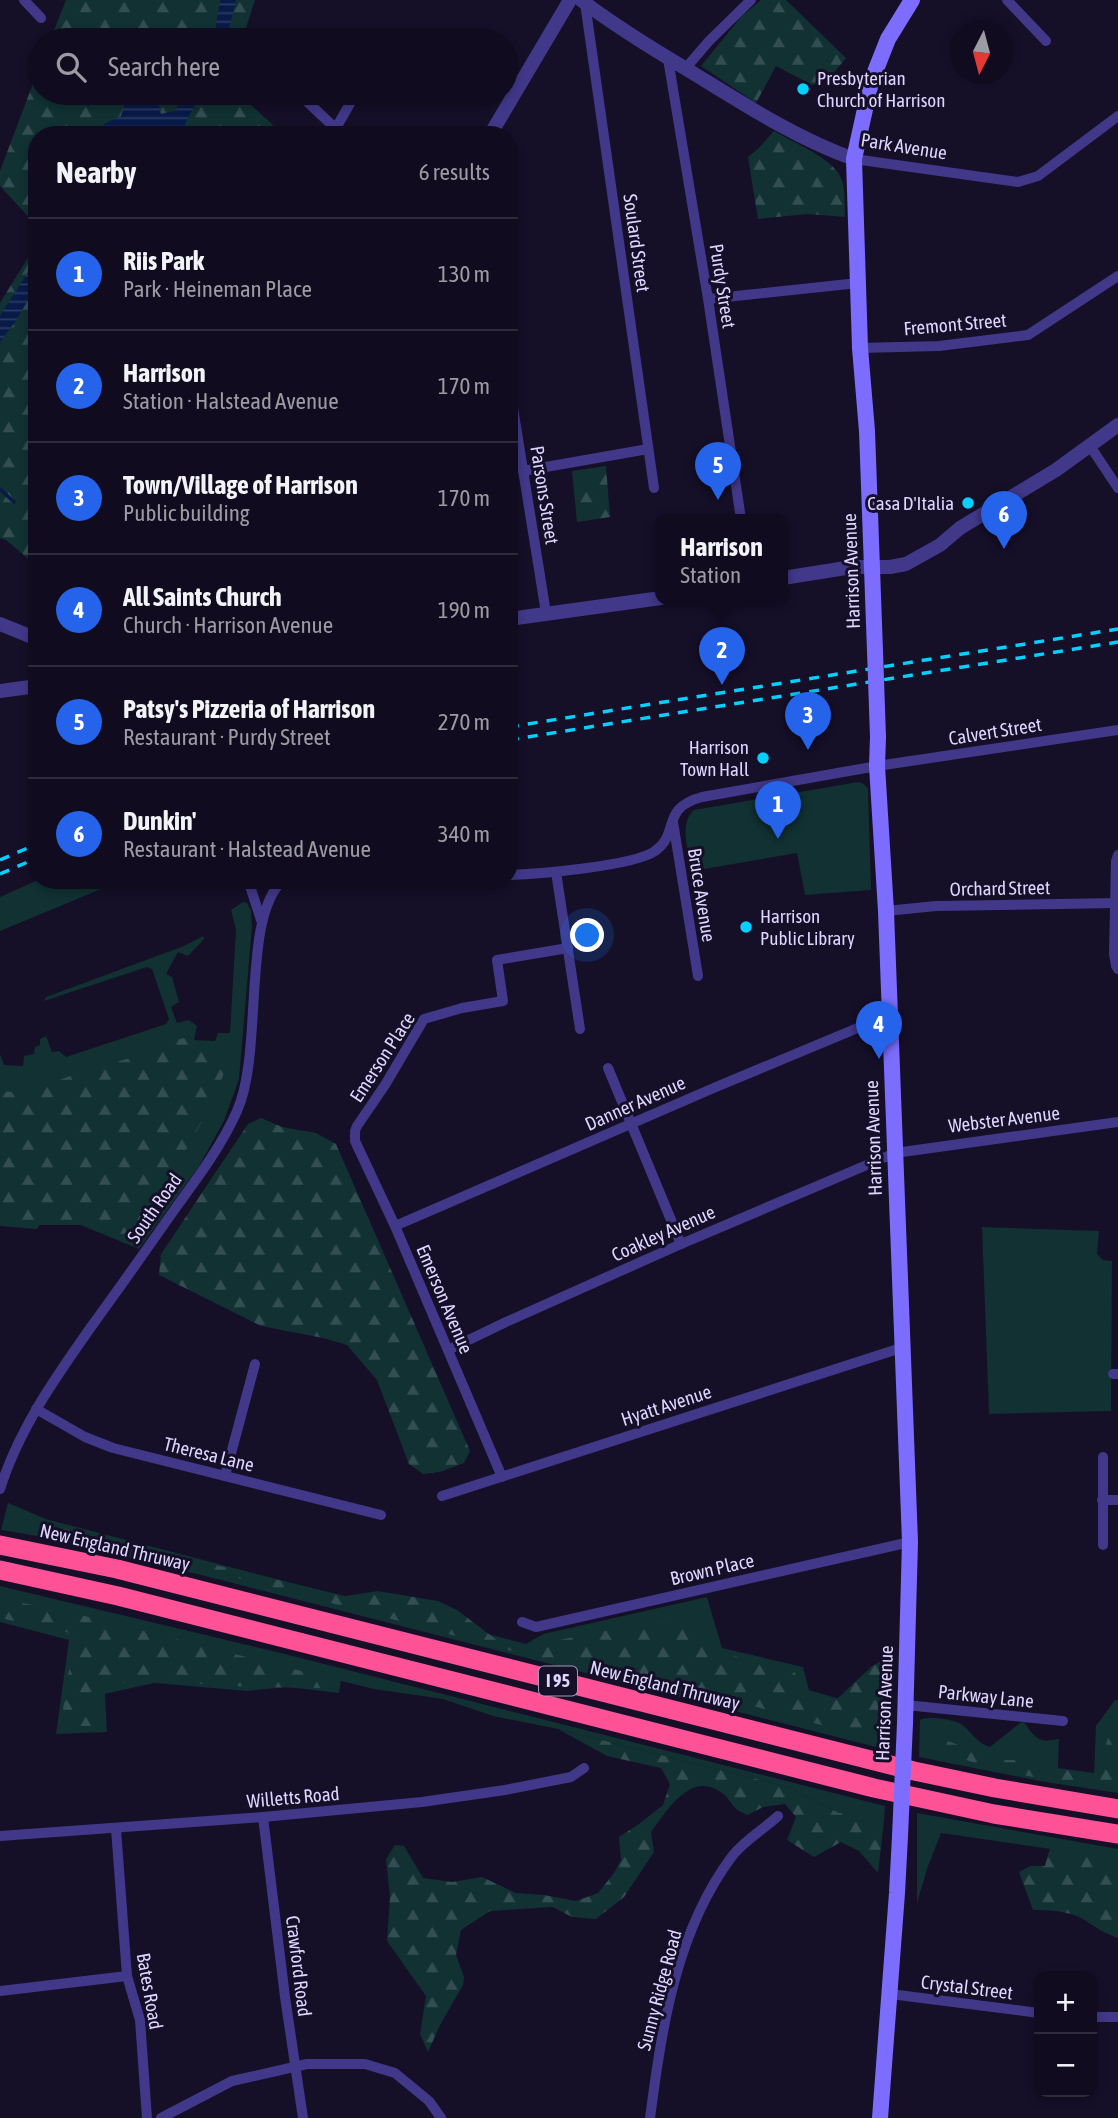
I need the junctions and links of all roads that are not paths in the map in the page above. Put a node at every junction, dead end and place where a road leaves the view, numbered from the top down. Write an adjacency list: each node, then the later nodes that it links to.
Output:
1 (24, 0): 7 (street)
2 (570, 0): 11 (street)
3 (751, 0): 10 (street)
4 (912, 0): 19 (main road, Harrison Avenue)
5 (1007, 0): 8 (street)
6 (583, 2): 9 (street, Park Avenue); 27 (street, Soulard Street)
7 (41, 18)
8 (1046, 41)
9 (668, 59): 10 (street, Park Avenue); 22 (street, Purdy Street)
10 (685, 69): 19 (street, Park Avenue)
11 (518, 88)
12 (309, 105): 16 (street)
13 (349, 105): 17 (street)
14 (508, 105): 18 (street)
15 (1118, 116): 19 (street, Park Avenue)
16 (329, 126)
17 (337, 126)
18 (495, 126)
19 (854, 159): 21 (main road, Harrison Avenue)
20 (1118, 276): 23 (street, Fremont Street)
21 (858, 283): 22 (street); 23 (main road, Harrison Avenue)
22 (708, 299): 31 (street, Purdy Street)
23 (860, 348): 32 (main road, Harrison Avenue)
24 (1118, 425): 26 (street)
25 (518, 440): 28 (street, Parsons Street)
26 (1090, 446): 30 (street); 32 (street)
27 (648, 449): 28 (street); 29 (street, Soulard Street)
28 (523, 471): 35 (street, Parsons Street)
29 (654, 488)
30 (1118, 488)
31 (740, 514)
32 (873, 566): 33 (street); 42 (main road, Harrison Avenue, bridge)
33 (788, 577)
34 (655, 599): 35 (street)
35 (547, 613): 36 (street)
36 (518, 618)
37 (0, 624): 38 (street)
38 (28, 635)
39 (28, 687): 40 (street)
40 (0, 691)
41 (1118, 730): 42 (street, Calvert Street)
42 (877, 766): 43 (street, Calvert Street); 50 (main road, Harrison Avenue)
43 (672, 819): 45 (street); 54 (street, Bruce Avenue)
44 (1118, 855): 49 (street)
45 (556, 872): 46 (street); 52 (street)
46 (518, 874)
47 (251, 889): 51 (street)
48 (275, 889): 51 (street)
49 (1115, 902): 50 (street, Orchard Street); 53 (street)
50 (886, 911): 55 (main road, Harrison Avenue)
51 (261, 920): 67 (street, South Road)
52 (568, 948): 56 (street); 60 (street, Emerson Place)
53 (1118, 969)
54 (698, 976)
55 (889, 1016): 59 (street, Danner Avenue); 61 (main road, Harrison Avenue)
56 (580, 1029)
57 (608, 1068): 59 (street)
58 (1118, 1122): 61 (street, Webster Avenue)
59 (632, 1124): 62 (street, Danner Avenue); 63 (street)
60 (354, 1135): 62 (street, Emerson Avenue)
61 (895, 1153): 63 (street, Coakley Avenue); 64 (main road, Harrison Avenue)
62 (395, 1226): 65 (street, Emerson Avenue)
63 (681, 1244): 65 (street, Coakley Avenue)
64 (901, 1348): 70 (street, Hyatt Avenue); 76 (main road, Harrison Avenue)
65 (448, 1350): 70 (street, Emerson Avenue)
66 (255, 1364): 69 (street)
67 (36, 1409): 69 (street, Theresa Lane); 71 (street, South Road)
68 (1103, 1457): 73 (street)
69 (225, 1476): 75 (street, Theresa Lane)
70 (502, 1477): 72 (street, Hyatt Avenue)
71 (0, 1489)
72 (442, 1496)
73 (1102, 1500): 74 (street); 78 (street)
74 (1118, 1500)
75 (381, 1515)
76 (910, 1542): 80 (street, Brown Place); 81 (main road, Harrison Avenue)
77 (0, 1545): 84 (highway, New England Thruway / I 95)
78 (1104, 1545)
79 (0, 1570): 88 (highway, I 95)
80 (522, 1622)
81 (906, 1705): 82 (street, Parkway Lane); 92 (main road, Harrison Avenue, bridge)
82 (1063, 1721)
83 (584, 1768): 86 (street, Willetts Road)
84 (1118, 1809)
85 (778, 1816): 101 (street, Sunny Ridge Road)
86 (263, 1817): 87 (street, Willetts Road); 96 (street, Crawford Road)
87 (116, 1829): 89 (street, Willetts Road); 90 (street, Bates Road)
88 (1118, 1834)
89 (0, 1836)
90 (127, 1976): 91 (street); 97 (street, Bates Road)
91 (0, 1991)
92 (890, 1994): 93 (street, Crystal Street); 102 (main road, Harrison Avenue)
93 (1034, 2012)
94 (1097, 2017): 95 (street)
95 (1118, 2017)
96 (295, 2067): 98 (street); 99 (street, Crawford Road); 100 (street)
97 (147, 2118)
98 (161, 2118)
99 (303, 2118)
100 (441, 2118)
101 (650, 2118)
102 (881, 2118)

